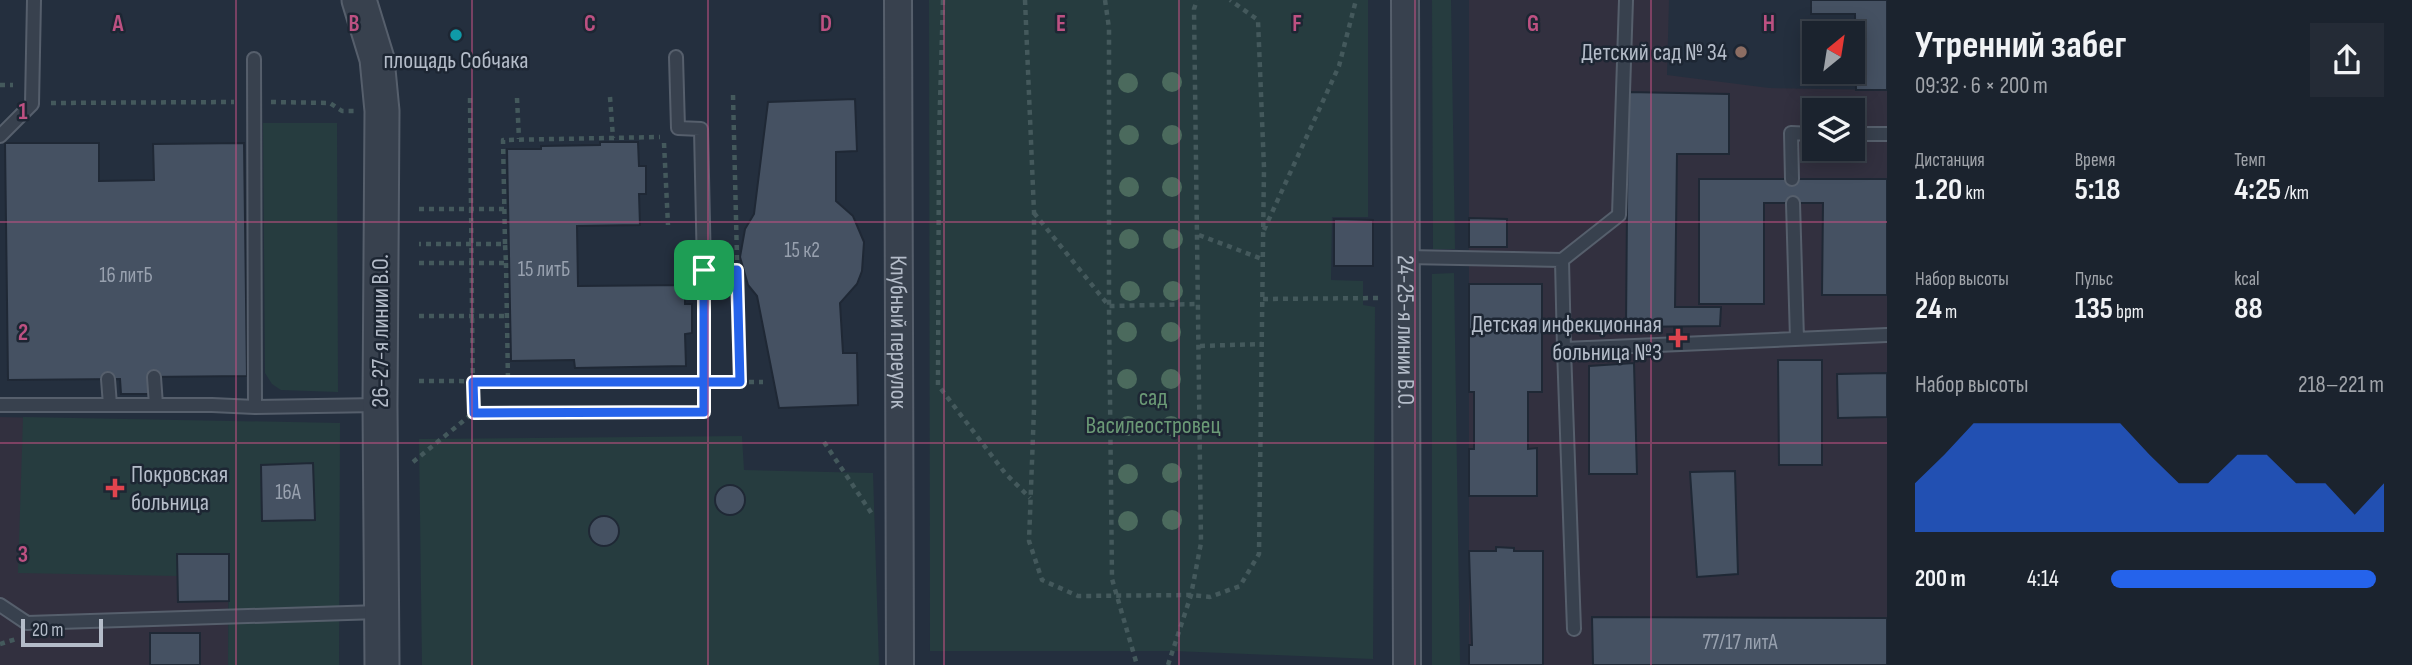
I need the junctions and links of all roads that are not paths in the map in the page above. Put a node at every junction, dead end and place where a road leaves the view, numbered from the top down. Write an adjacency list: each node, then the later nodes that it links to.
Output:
1 (34, 0): 11 (lane)
2 (359, 0): 25 (street, 26-27-я линии В.О.)
3 (898, 0): 31 (street, Клубный переулок)
4 (1405, 0): 14 (street, 24-25-я линии В.О.)
5 (1626, 0): 15 (lane)
6 (676, 57): 16 (lane)
7 (254, 59): 26 (lane)
8 (1802, 134): 12 (lane)
9 (1865, 134): 10 (lane)
10 (1887, 134)
11 (0, 135)
12 (1792, 179)
13 (1793, 203): 18 (lane)
14 (1406, 257): 15 (lane); 32 (street, 24-25-я линии В.О.)
15 (1562, 260): 19 (lane)
16 (704, 270)
17 (1887, 335): 18 (lane)
18 (1797, 339): 19 (lane)
19 (1564, 349): 29 (lane)
20 (155, 377): 24 (lane)
21 (108, 379): 23 (lane)
22 (0, 405): 23 (lane)
23 (110, 405): 24 (lane)
24 (156, 405): 26 (lane)
25 (380, 405): 26 (lane); 28 (street, 26-27-я линии В.О.)
26 (255, 407)
27 (0, 605): 28 (lane)
28 (382, 612): 30 (street, 26-27-я линии В.О.)
29 (1574, 629)
30 (382, 665)
31 (900, 665)
32 (1407, 665)

